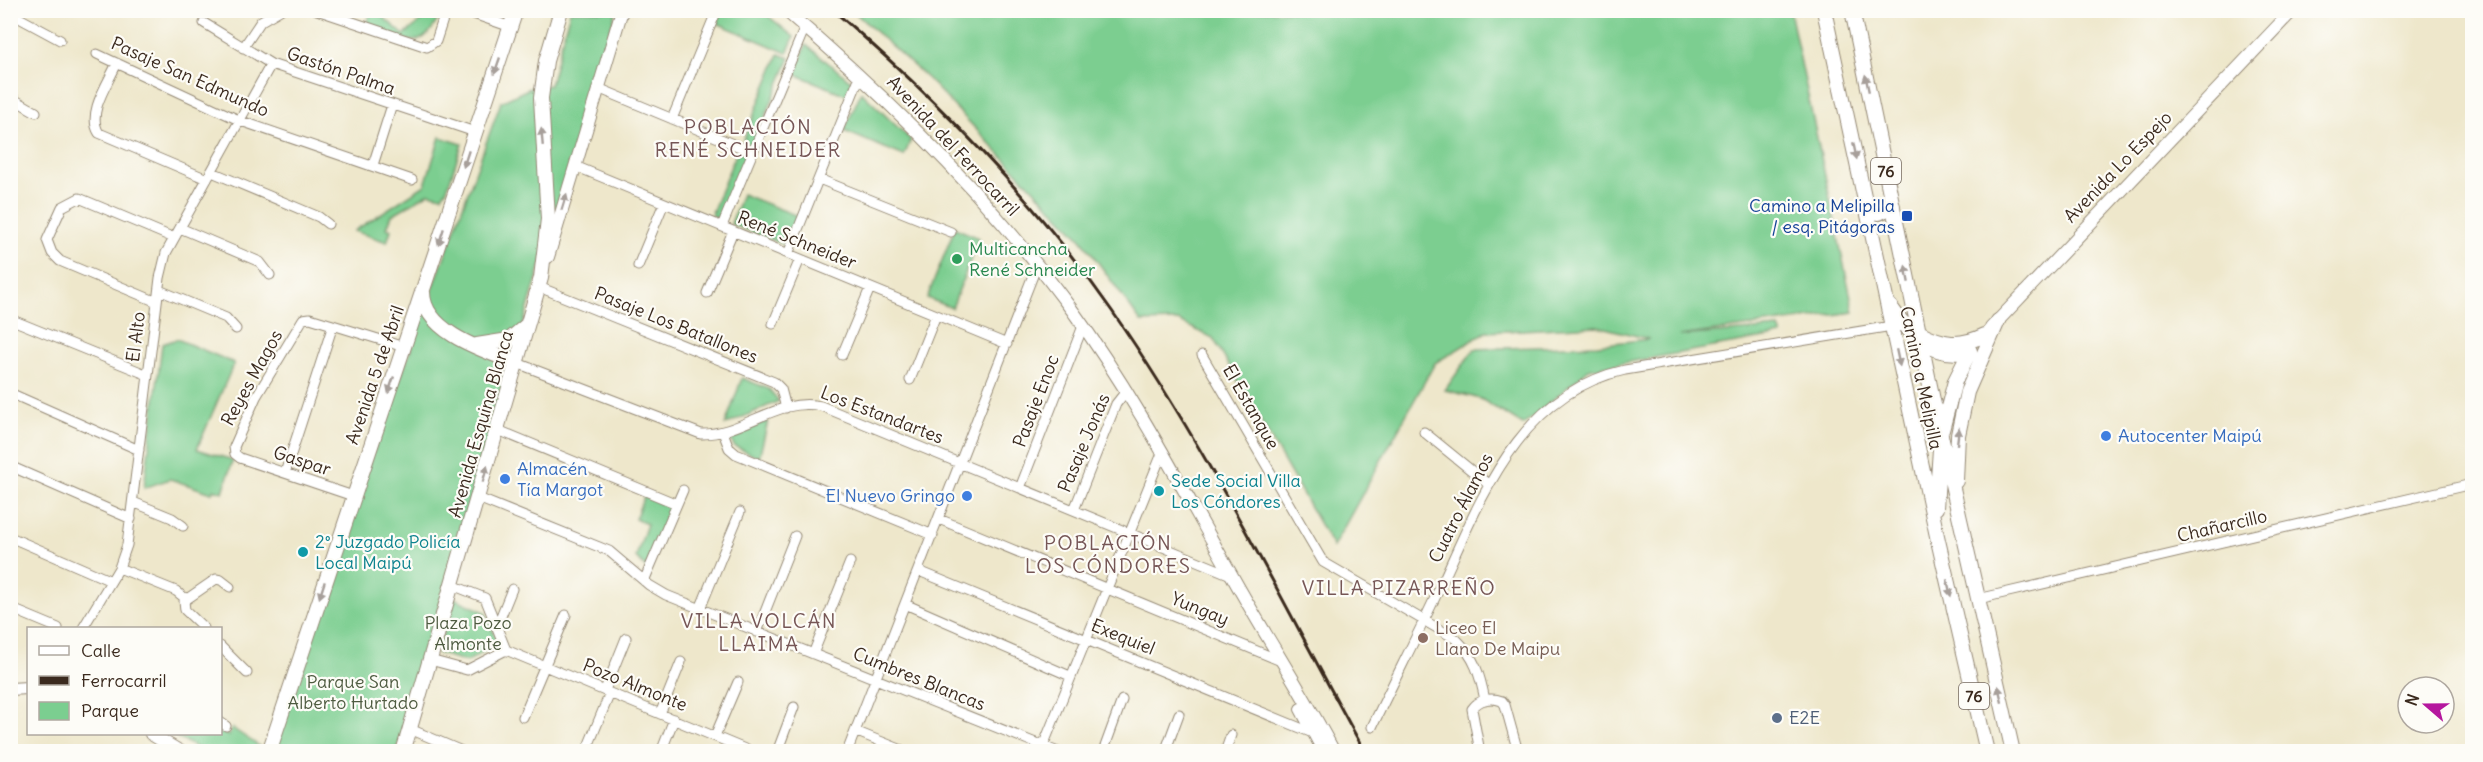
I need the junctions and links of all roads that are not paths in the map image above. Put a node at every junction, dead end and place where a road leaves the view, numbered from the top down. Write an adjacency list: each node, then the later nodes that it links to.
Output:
1 (280, 10): 18 (street)
2 (317, 10): 3 (street)
3 (446, 10)
4 (462, 10): 15 (street)
5 (516, 10): 15 (main road, Avenida 5 de Abril)
6 (561, 10): 50 (main road, Avenida Esquina Blanca, one-way to 6)
7 (622, 10): 23 (street, Avenida Esquina Blanca)
8 (717, 10): 27 (street)
9 (785, 10): 16 (street, Avenida del Ferrocarril)
10 (1824, 10): 38 (main road, Camino a Melipilla / 76, one-way to 38)
11 (1852, 10): 37 (main road, Camino a Melipilla / 76, one-way to 11)
12 (2293, 10): 59 (street, Avenida Lo Espejo)
13 (10, 13): 17 (street)
14 (204, 23): 18 (street, Gastón Palma)
15 (511, 27): 29 (main road, Avenida 5 de Abril, one-way to 29)
16 (805, 27): 22 (street, Avenida del Ferrocarril); 30 (street)
17 (60, 40)
18 (243, 48): 21 (street, Gastón Palma)
19 (97, 54): 20 (street, Pasaje San Edmundo)
20 (117, 63): 28 (street, Pasaje San Edmundo); 33 (street)
21 (271, 64): 25 (street, Gastón Palma); 28 (street, El Alto)
22 (860, 76): 34 (street); 47 (street, Avenida del Ferrocarril)
23 (598, 88): 27 (street); 32 (street, Avenida Esquina Blanca)
24 (10, 97): 26 (street)
25 (392, 105): 29 (street, Gastón Palma); 31 (street)
26 (36, 112)
27 (672, 119): 30 (street)
28 (241, 121): 31 (street, Pasaje San Edmundo); 33 (street, El Alto)
29 (475, 132): 53 (main road, Avenida 5 de Abril, one-way to 53)
30 (753, 152): 40 (street)
31 (373, 165): 35 (street, Pasaje San Edmundo)
32 (575, 166): 36 (street, René Schneider); 50 (street, Avenida Esquina Blanca, one-way to 32)
33 (209, 175): 39 (street); 41 (street, El Alto)
34 (819, 179): 43 (street); 45 (street)
35 (412, 180)
36 (664, 203): 40 (street, René Schneider); 48 (street)
37 (1893, 206): 38 (main road); 67 (main road, Camino a Melipilla / 76, one-way to 37)
38 (1867, 210): 55 (main road, Camino a Melipilla / 76)
39 (328, 224)
40 (722, 226): 42 (street, René Schneider)
41 (180, 228): 44 (street, El Alto); 49 (street)
42 (733, 231): 45 (street, René Schneider); 54 (street)
43 (951, 232)
44 (174, 238): 52 (street, El Alto); 56 (street)
45 (788, 254): 46 (street, René Schneider)
46 (800, 259): 51 (street, René Schneider); 61 (street)
47 (1037, 265): 63 (street, Avenida del Ferrocarril); 68 (street)
48 (638, 266)
49 (270, 275)
50 (540, 283): 60 (main road, Avenida Esquina Blanca); 79 (street, Pasaje Los Batallones)
51 (870, 288): 57 (street, René Schneider); 72 (street)
52 (159, 290): 56 (street, El Alto); 65 (street)
53 (423, 290): 69 (main road); 70 (main road, Avenida 5 de Abril)
54 (707, 293)
55 (1886, 301): 64 (main road, Camino a Melipilla / 76); 67 (main road)
56 (157, 302): 75 (street, El Alto)
57 (936, 315): 68 (street, René Schneider); 76 (street)
58 (10, 319): 75 (street)
59 (1998, 321): 66 (street, Avenida Lo Espejo); 94 (main road, one-way to 59)
60 (529, 323): 69 (main road); 74 (main road, Avenida Esquina Blanca)
61 (773, 324)
62 (333, 325): 70 (street); 86 (street, Reyes Magos); 89 (street)
63 (1083, 326): 77 (street, Avenida del Ferrocarril); 92 (street, Pasaje Enoc)
64 (1892, 326): 90 (street, Cuatro Álamos); 107 (main road, Camino a Melipilla / 76, one-way to 107)
65 (236, 329)
66 (1984, 335): 67 (main road); 71 (street, Avenida Lo Espejo)
67 (1919, 337): 71 (main road); 83 (main road, Camino a Melipilla / 76)
68 (1007, 344): 87 (street)
69 (475, 345): 74 (main road)
70 (404, 347): 95 (main road, Avenida 5 de Abril, one-way to 95)
71 (1970, 351): 83 (main road)
72 (842, 355)
73 (1202, 355): 125 (street, El Estanque)
74 (517, 363): 80 (main road, Avenida Esquina Blanca); 81 (street, Los Estandartes)
75 (148, 375): 84 (street, El Alto)
76 (910, 380)
77 (1127, 390): 85 (street, Avenida del Ferrocarril); 99 (street, Pasaje Jonás)
78 (11, 397): 84 (street)
79 (786, 408): 81 (street, Los Estandartes); 87 (street, Los Estandartes)
80 (498, 430): 96 (main road, Avenida Esquina Blanca, one-way to 80); 98 (street)
81 (723, 432): 105 (street)
82 (1424, 432): 90 (street)
83 (1941, 438): 94 (main road, Camino a Melipilla / 76); 107 (main road)
84 (139, 450): 97 (street, El Alto)
85 (1163, 451): 104 (street); 112 (street, Avenida del Ferrocarril)
86 (240, 458): 89 (street, Gaspar)
87 (962, 463): 92 (street, Los Estandartes); 102 (street)
88 (10, 466): 101 (street)
89 (285, 473): 95 (street, Gaspar)
90 (1488, 484): 125 (street, Cuatro Álamos)
91 (2472, 484): 120 (street, Chañarcillo)
92 (1020, 488): 99 (street, Los Estandartes)
93 (682, 490): 98 (street)
94 (1954, 495): 120 (main road, Camino a Melipilla / 76)
95 (353, 496): 165 (main road, Avenida 5 de Abril, one-way to 165)
96 (477, 498): 114 (street, Cumbres Blancas); 115 (main road, Avenida Esquina Blanca)
97 (133, 502): 101 (street, El Alto); 103 (street)
98 (676, 504): 114 (street)
99 (1074, 510): 104 (street, Los Estandartes)
100 (740, 512): 123 (street)
101 (131, 519): 110 (street, El Alto)
102 (939, 519): 105 (street); 117 (street, Yungay)
103 (183, 526)
104 (1129, 532): 112 (street, Los Estandartes); 117 (street)
105 (933, 534): 111 (street)
106 (795, 536): 130 (street)
107 (1936, 536): 181 (main road, Camino a Melipilla / 76, one-way to 181)
108 (10, 537): 113 (street)
109 (850, 562): 135 (street)
110 (119, 568): 113 (street, El Alto); 119 (street)
111 (919, 571): 121 (street); 132 (street, Exequiel)
112 (1231, 575): 137 (street, Avenida del Ferrocarril)
113 (111, 581): 126 (street, El Alto)
114 (644, 581): 123 (street, Cumbres Blancas)
115 (452, 585): 127 (street); 136 (main road, Avenida Esquina Blanca)
116 (230, 587): 119 (street)
117 (1106, 588): 132 (street); 137 (street, Yungay)
118 (512, 589): 127 (street)
119 (186, 599): 129 (street)
120 (1978, 599): 182 (main road, Camino a Melipilla / 76, one-way to 120)
121 (906, 604): 141 (street); 142 (street)
122 (10, 608): 128 (street)
123 (700, 609): 130 (street, Cumbres Blancas)
124 (566, 615): 139 (street)
125 (1425, 619): 148 (street, El Estanque); 154 (street, Cuatro Álamos)
126 (85, 626)
127 (496, 626): 134 (street)
128 (56, 627)
129 (203, 627)
130 (757, 632): 135 (street, Cumbres Blancas)
131 (626, 638): 146 (street)
132 (1084, 639): 141 (street); 157 (street, Exequiel)
133 (222, 648): 140 (street)
134 (506, 650): 136 (street); 139 (street, Pozo Almonte)
135 (813, 654): 142 (street, Cumbres Blancas)
136 (430, 660): 155 (main road, Avenida Esquina Blanca)
137 (1281, 661): 157 (street, Avenida del Ferrocarril); 178 (street, Avenida del Ferrocarril)
138 (681, 662): 150 (street)
139 (545, 666): 146 (street, Pozo Almonte); 152 (street)
140 (247, 673)
141 (1070, 676): 163 (street)
142 (876, 680): 156 (street); 163 (street, Cumbres Blancas)
143 (738, 682): 160 (street)
144 (27, 687): 145 (street)
145 (10, 689)
146 (607, 692): 150 (street, Pozo Almonte); 161 (street)
147 (1122, 700): 174 (street)
148 (1485, 700): 179 (street); 180 (street)
149 (794, 707): 170 (street)
150 (660, 714): 153 (street, Pozo Almonte)
151 (1179, 714): 175 (street)
152 (524, 717)
153 (674, 719): 160 (street, Pozo Almonte); 168 (street)
154 (1372, 728)
155 (410, 729): 166 (main road, Avenida Esquina Blanca); 167 (street)
156 (855, 731): 171 (street); 172 (street)
157 (1315, 734): 177 (street, Avenida del Ferrocarril)
158 (154, 735): 164 (street)
159 (1231, 735): 176 (street)
160 (715, 736): 162 (street, Pozo Almonte)
161 (589, 744)
162 (735, 748): 169 (street, Pozo Almonte)
163 (1042, 749): 173 (street, Cumbres Blancas)
164 (181, 752)
165 (269, 752)
166 (403, 752)
167 (464, 752)
168 (661, 752)
169 (752, 752)
170 (777, 752)
171 (847, 752)
172 (908, 752)
173 (1058, 752)
174 (1103, 752)
175 (1165, 752)
176 (1225, 752)
177 (1324, 752)
178 (1334, 752)
179 (1480, 752)
180 (1518, 752)
181 (1987, 752)
182 (2013, 752)

